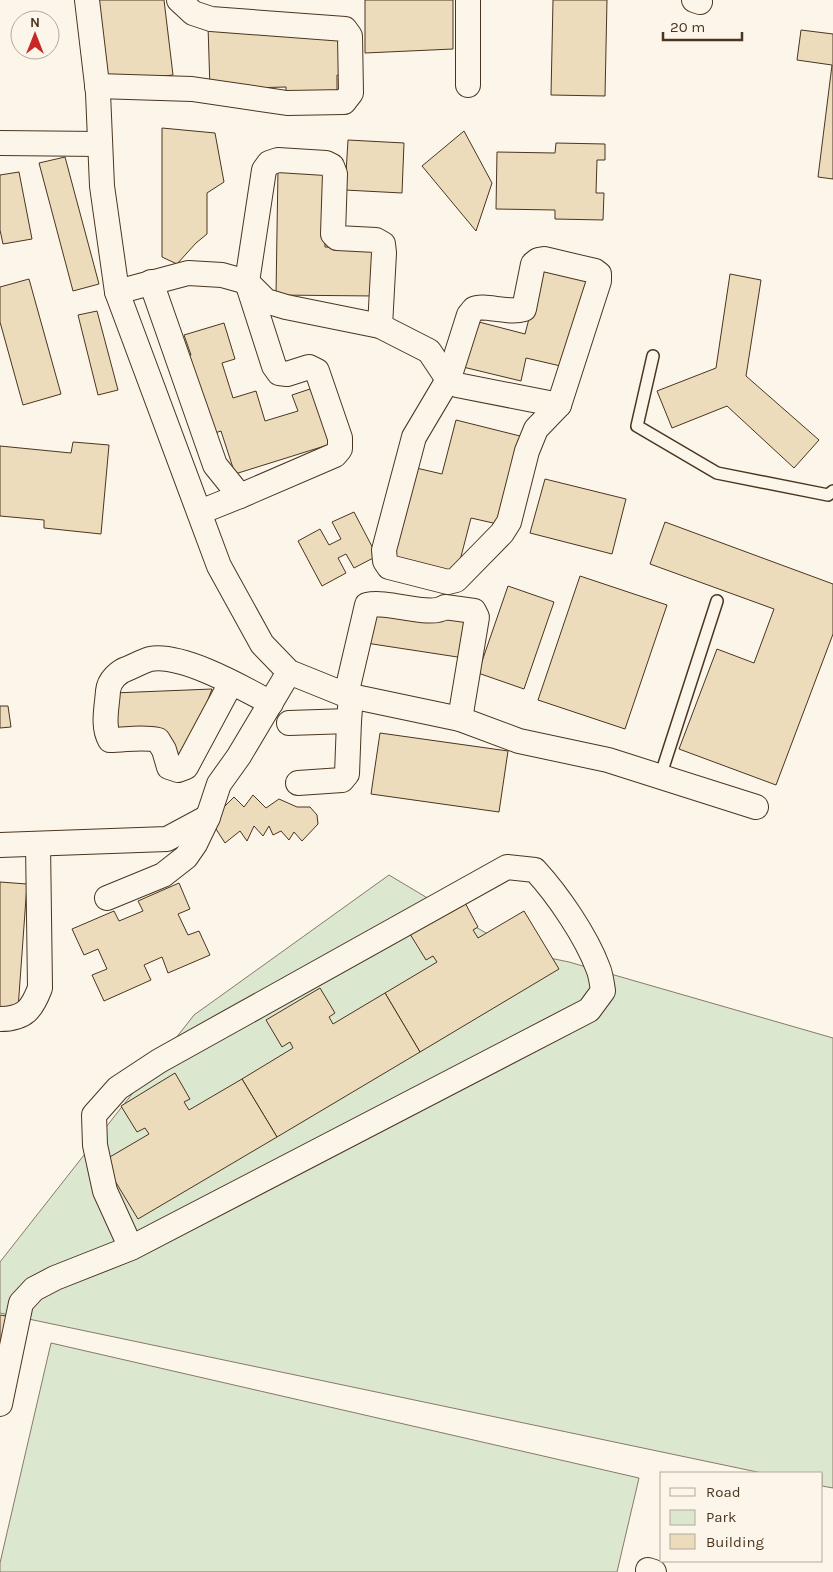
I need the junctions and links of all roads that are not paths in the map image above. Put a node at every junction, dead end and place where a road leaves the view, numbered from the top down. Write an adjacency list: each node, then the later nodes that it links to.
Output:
1 (87, 0): 5 (street)
2 (179, 0): 5 (street)
3 (468, 0): 4 (street)
4 (468, 85)
5 (97, 86): 7 (street)
6 (0, 143): 7 (street)
7 (100, 144): 10 (street)
8 (247, 282): 9 (street); 11 (street); 11 (street); 16 (street)
9 (149, 283): 10 (street); 16 (street)
10 (117, 292): 17 (street)
11 (380, 326): 13 (street)
12 (654, 356): 15 (lane)
13 (449, 378): 14 (street); 14 (street); 14 (street)
14 (559, 405)
15 (833, 492)
16 (240, 496): 17 (street)
17 (200, 512): 19 (street)
18 (717, 601): 26 (lane)
19 (289, 672): 21 (street); 22 (street)
20 (231, 683): 20 (street); 22 (street)
21 (349, 695): 23 (street); 23 (street); 24 (street)
22 (271, 703): 29 (street)
23 (460, 719): 26 (street)
24 (348, 721): 25 (street); 27 (street)
25 (289, 723)
26 (660, 777): 28 (street)
27 (298, 783)
28 (756, 807)
29 (208, 817): 30 (street); 32 (street)
30 (38, 844): 31 (street); 33 (street)
31 (0, 845)
32 (106, 898)
33 (0, 1019)
34 (130, 1248): 34 (street); 35 (street)
35 (10, 1300): 36 (street)
36 (0, 1404)

